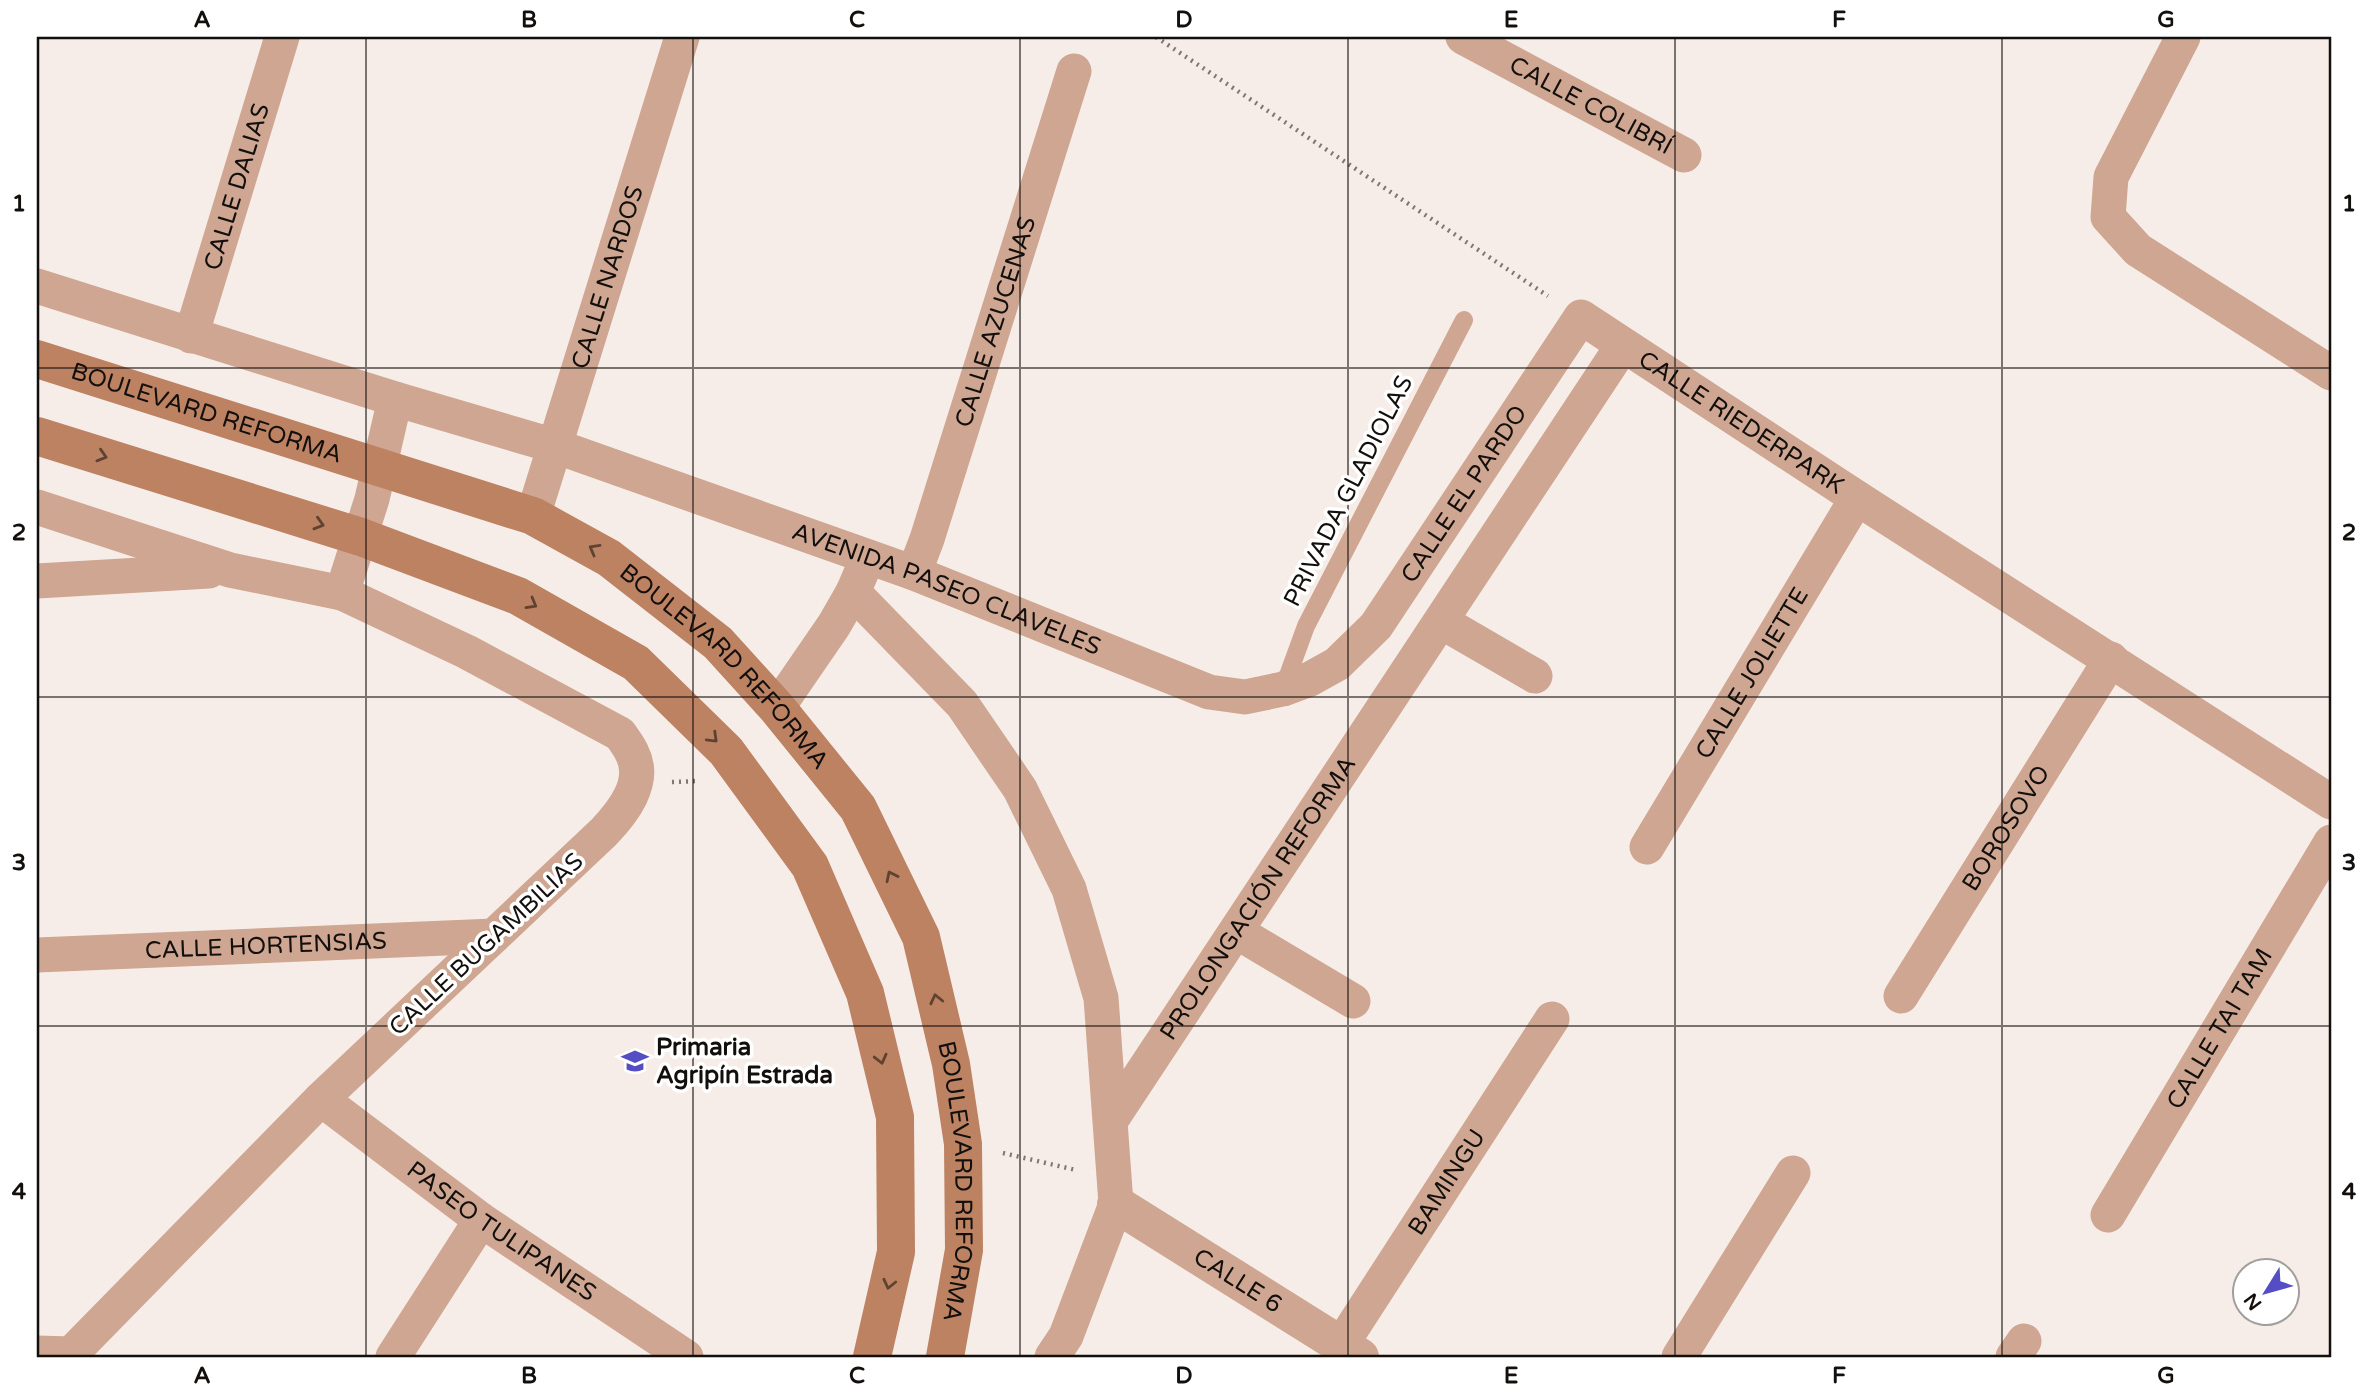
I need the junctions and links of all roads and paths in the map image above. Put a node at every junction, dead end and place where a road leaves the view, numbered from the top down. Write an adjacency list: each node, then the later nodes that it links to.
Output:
1 (282, 37): 11 (street, CALLE DALIAS)
2 (682, 37): 17 (street, CALLE NARDOS)
3 (1156, 37): 9 (path)
4 (1463, 37): 7 (street, CALLE COLIBRÍ)
5 (2183, 37): 14 (street)
6 (1074, 71): 25 (street, CALLE AZUCENAS)
7 (1684, 155)
8 (37, 286): 11 (street, AVENIDA PASEO CLAVELES)
9 (1581, 317): 12 (street, CALLE RIEDERPARK); 31 (street, CALLE EL PARDO)
10 (1464, 320): 34 (lane, PRIVADA GLADIOLAS)
11 (191, 336): 15 (street, AVENIDA PASEO CLAVELES)
12 (1623, 345): 19 (street, CALLE RIEDERPARK); 29 (street, CALLE EL PARDO)
13 (37, 359): 18 (main road, BOULEVARD REFORMA)
14 (2331, 373)
15 (395, 399): 17 (street, AVENIDA PASEO CLAVELES); 18 (street)
16 (37, 436): 22 (main road, BOULEVARD REFORMA, one-way to 22)
17 (555, 446): 21 (street, CALLE NARDOS); 23 (street, AVENIDA PASEO CLAVELES)
18 (380, 467): 21 (main road, BOULEVARD REFORMA); 22 (street)
19 (1857, 498): 30 (street, CALLE RIEDERPARK); 40 (street, CALLE JOLIETTE)
20 (37, 507): 24 (street)
21 (533, 516): 35 (main road, BOULEVARD REFORMA, one-way to 21)
22 (361, 537): 28 (street); 36 (main road, BOULEVARD REFORMA, one-way to 36)
23 (868, 557): 25 (street, AVENIDA PASEO CLAVELES); 27 (street)
24 (230, 570): 26 (street); 28 (street)
25 (914, 573): 34 (street, AVENIDA PASEO CLAVELES)
26 (37, 581)
27 (853, 592): 35 (street); 48 (street)
28 (342, 593): 37 (street)
29 (1442, 622): 32 (street); 33 (street, CALLE EL PARDO)
30 (2111, 659): 38 (street, CALLE RIEDERPARK); 44 (street, BOROSOVO)
31 (1337, 664): 34 (street, AVENIDA PASEO CLAVELES)
32 (1535, 676)
33 (1405, 677): 41 (street, PROLONGACIÓN REFORMA)
34 (1283, 689)
35 (777, 708): 49 (main road, BOULEVARD REFORMA, one-way to 35)
36 (746, 778): 37 (path); 59 (main road, BOULEVARD REFORMA, one-way to 59)
37 (636, 783): 42 (street, CALLE BUGAMBILIAS)
38 (2331, 802)
39 (2331, 842): 52 (street, CALLE TAI TAM)
40 (1647, 847)
41 (1237, 932): 45 (street); 48 (street, PROLONGACIÓN REFORMA)
42 (494, 936): 43 (street, CALLE HORTENSIAS); 47 (street, CALLE BUGAMBILIAS)
43 (37, 955)
44 (1901, 996)
45 (1353, 1001)
46 (1552, 1019): 54 (street, BAMINGU)
47 (321, 1099): 53 (street, PASEO TULIPANES); 56 (street, CALLE BUGAMBILIAS)
48 (1111, 1120): 51 (street)
49 (963, 1144): 51 (path); 60 (main road, BOULEVARD REFORMA)
50 (1793, 1174): 62 (street)
51 (1115, 1191): 54 (street, CALLE 6); 61 (street)
52 (2108, 1215)
53 (481, 1220): 57 (street); 58 (street, PASEO TULIPANES)
54 (1350, 1351)
55 (37, 1353): 56 (street)
56 (70, 1356)
57 (393, 1357)
58 (686, 1357)
59 (872, 1357)
60 (945, 1357)
61 (1052, 1357)
62 (1679, 1357)

